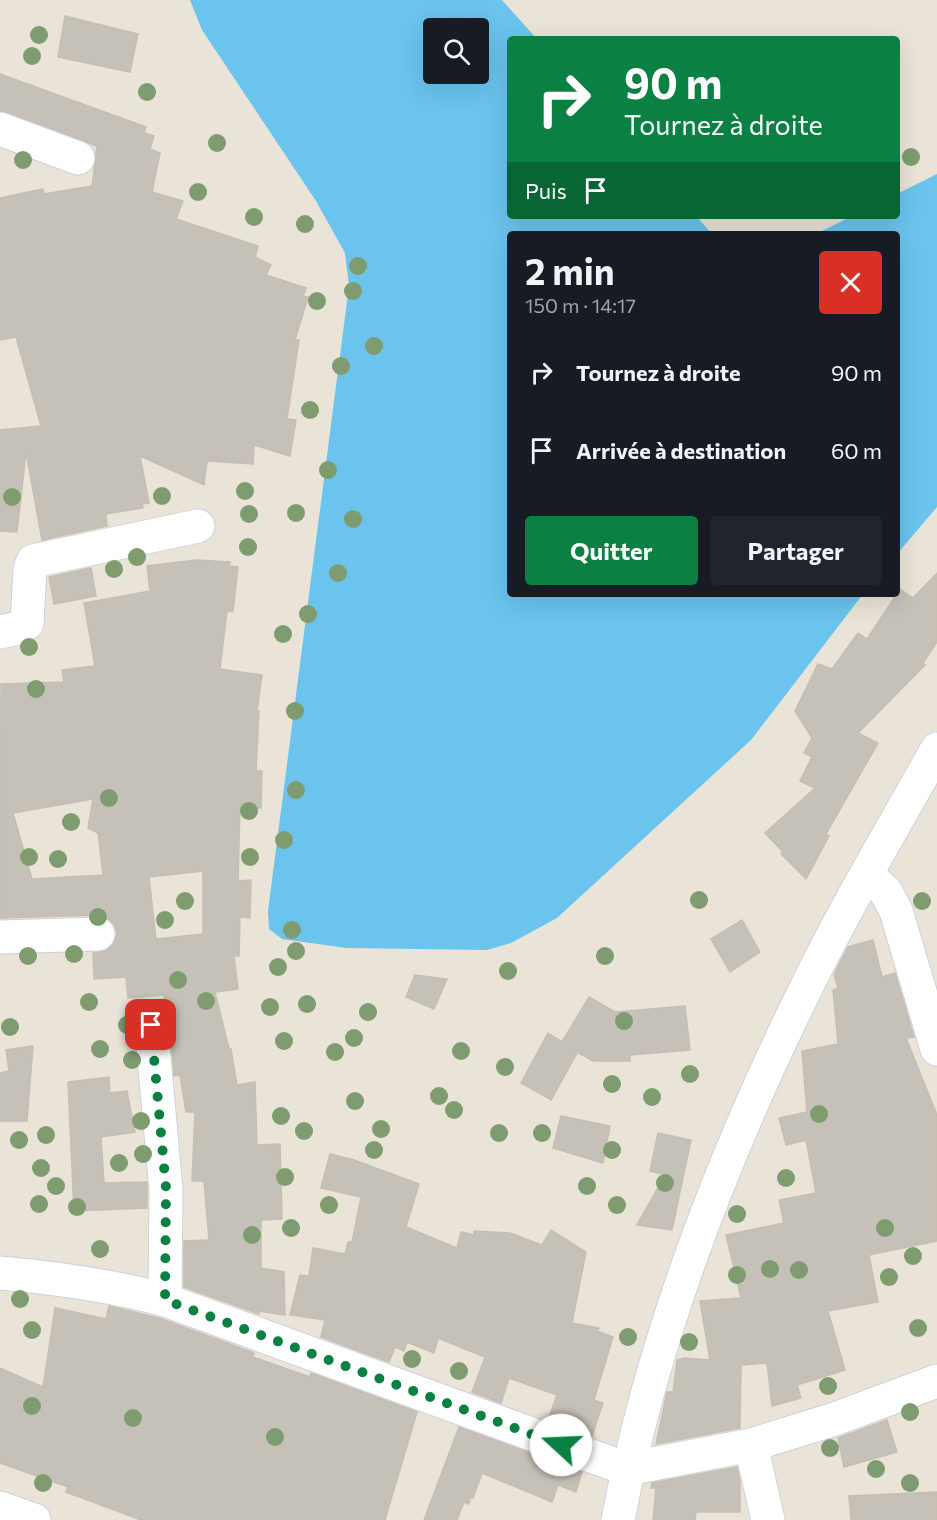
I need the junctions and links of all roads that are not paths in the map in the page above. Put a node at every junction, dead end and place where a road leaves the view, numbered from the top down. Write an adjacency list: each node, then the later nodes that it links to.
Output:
1 (0, 129): 2 (street)
2 (78, 158)
3 (198, 526): 4 (street)
4 (0, 632)
5 (937, 749): 6 (street)
6 (867, 874): 10 (street); 15 (street)
7 (98, 934): 8 (street)
8 (0, 937)
9 (151, 1025): 12 (street)
10 (937, 1049)
11 (0, 1273): 12 (street)
12 (165, 1300): 15 (street)
13 (937, 1381): 14 (street)
14 (751, 1445): 15 (street); 19 (street)
15 (627, 1469): 18 (street)
16 (0, 1508): 17 (street)
17 (34, 1520)
18 (618, 1520)
19 (768, 1520)

